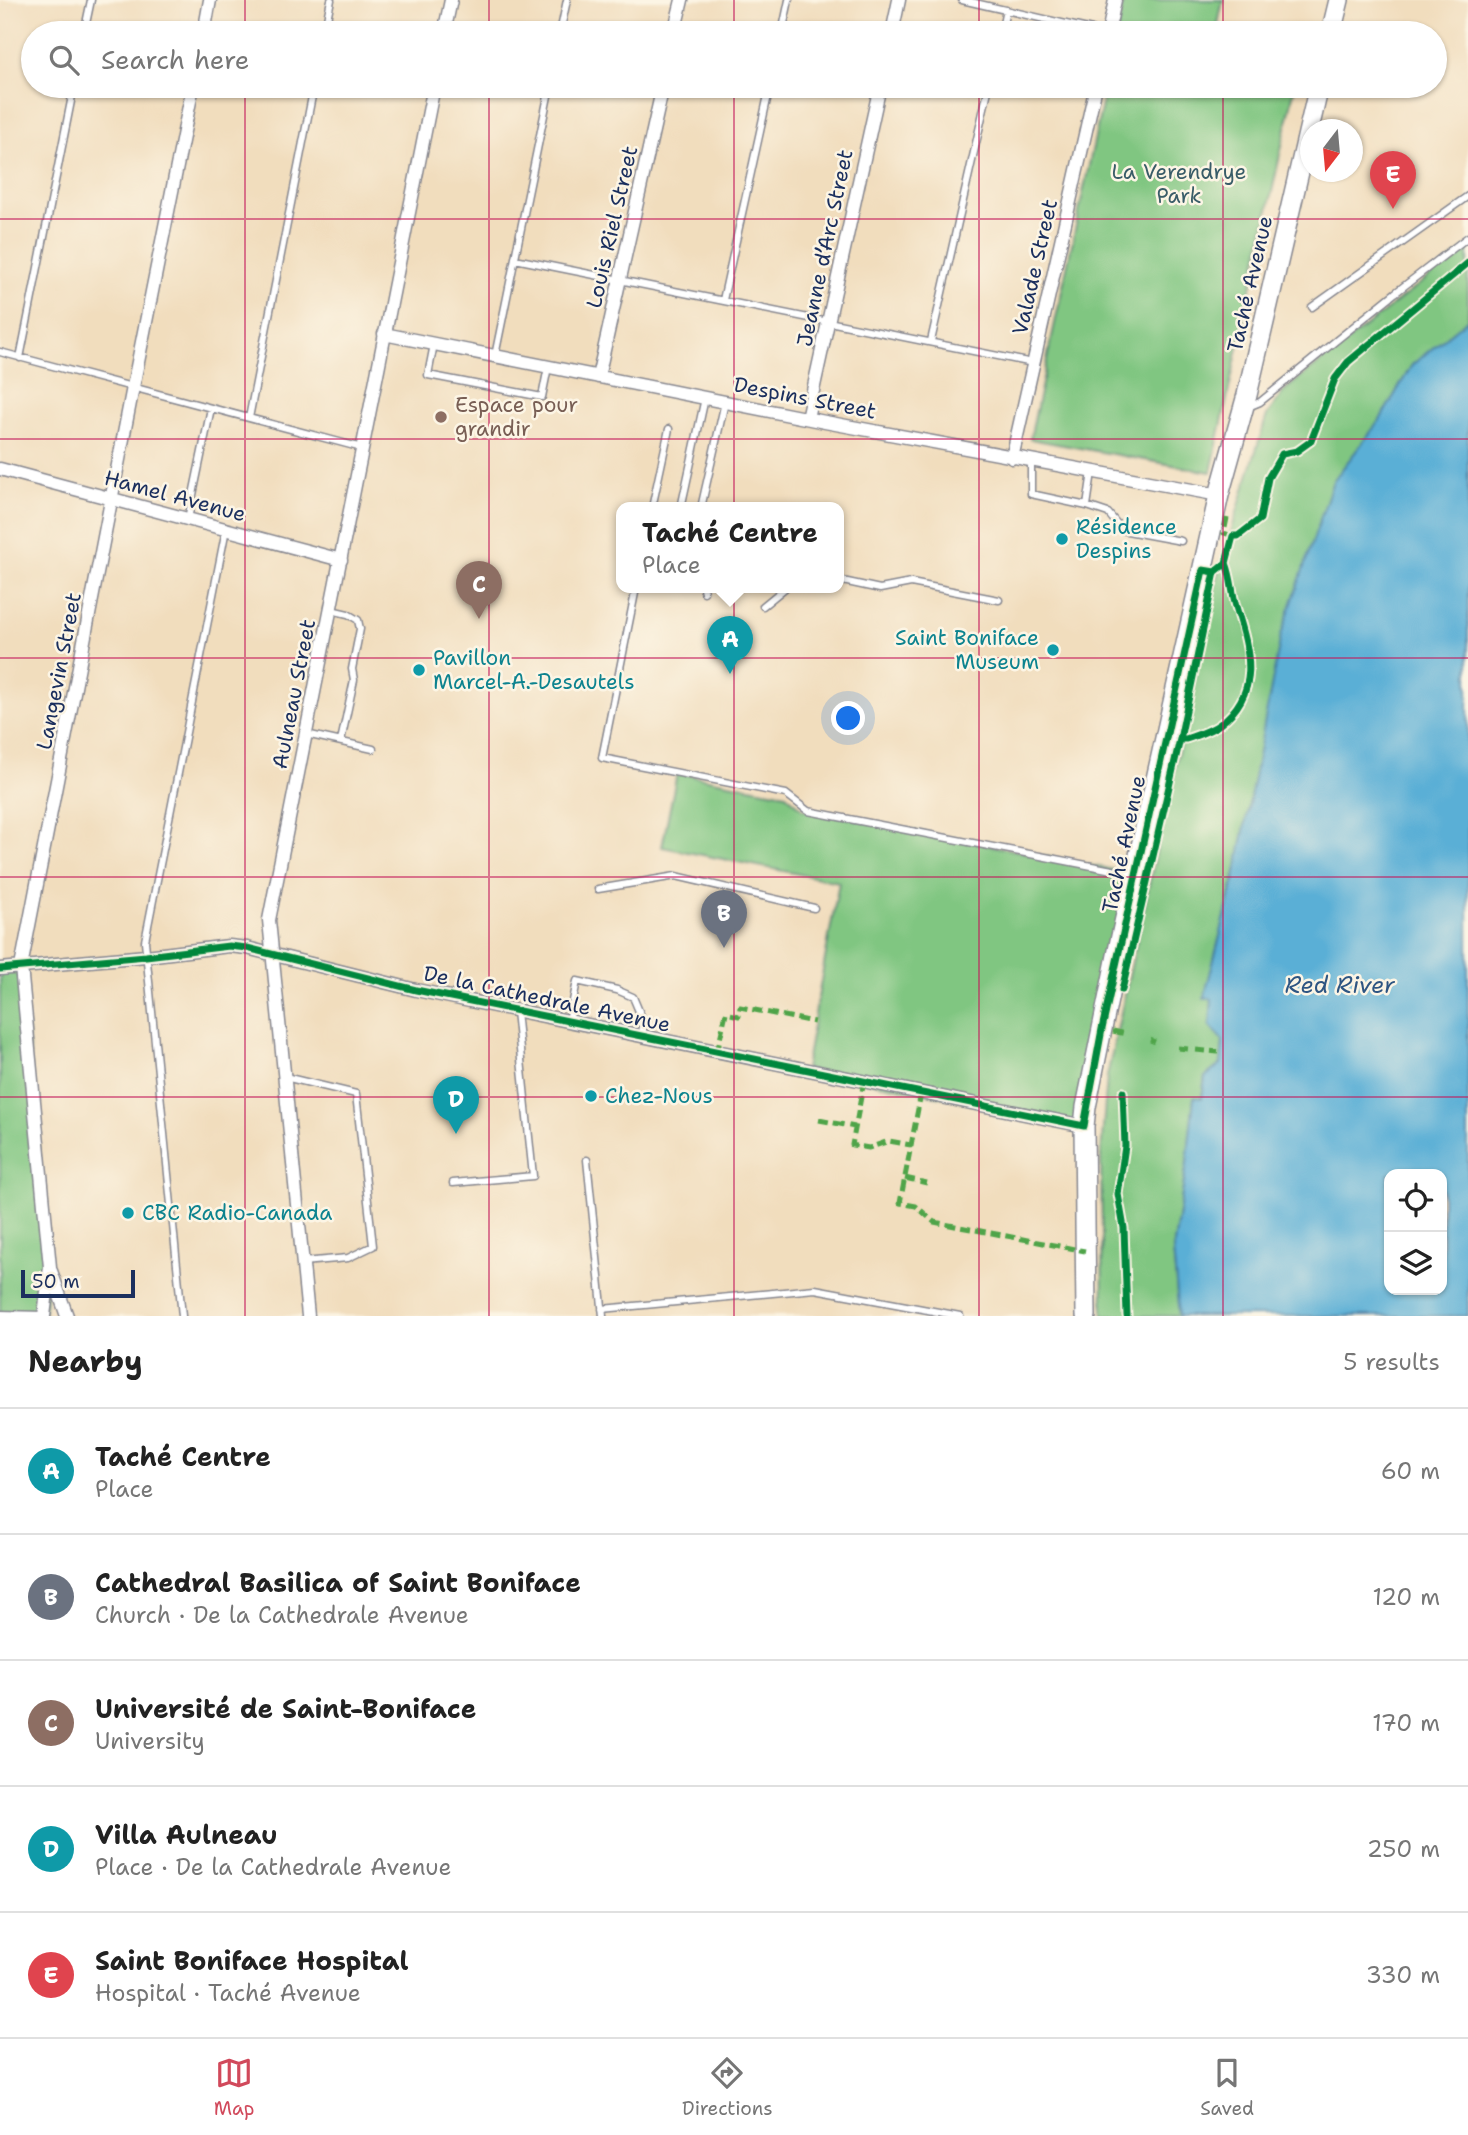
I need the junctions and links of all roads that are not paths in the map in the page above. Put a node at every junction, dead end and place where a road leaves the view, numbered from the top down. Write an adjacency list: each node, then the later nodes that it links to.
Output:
1 (91, 0): 13 (lane)
2 (210, 0): 14 (street)
3 (331, 0): 15 (lane)
4 (450, 0): 16 (street)
5 (567, 0): 17 (lane)
6 (682, 0): 18 (street)
7 (789, 0): 19 (lane)
8 (899, 0): 20 (street)
9 (962, 0): 12 (lane)
10 (1115, 0): 23 (street)
11 (1339, 0): 24 (street)
12 (1006, 10): 21 (lane); 22 (lane)
13 (87, 21)
14 (206, 21)
15 (327, 21)
16 (446, 21)
17 (563, 21)
18 (677, 21)
19 (785, 21)
20 (894, 21)
21 (1003, 21)
22 (1054, 21)
23 (1109, 21)
24 (1334, 21)
25 (72, 98): 48 (lane)
26 (191, 98): 52 (street, Langevin Street)
27 (312, 98): 57 (lane)
28 (432, 98): 43 (street, Aulneau Street)
29 (548, 98): 38 (lane)
30 (660, 98): 39 (street, Louis Riel Street)
31 (768, 98): 40 (lane)
32 (877, 98): 42 (street, Jeanne d’Arc Street)
33 (986, 98): 44 (lane)
34 (1093, 98): 49 (street, Valade Street)
35 (1316, 98): 56 (street, Taché Avenue)
36 (1468, 196): 41 (lane)
37 (1468, 237): 56 (lane)
38 (515, 259): 39 (lane); 47 (lane)
39 (619, 281): 40 (lane); 51 (street, Louis Riel Street)
40 (723, 300): 42 (lane)
41 (1312, 307)
42 (828, 321): 44 (lane); 58 (street, Jeanne d’Arc Street)
43 (384, 334): 45 (street, Despins Street); 60 (street, Aulneau Street)
44 (931, 341): 49 (lane)
45 (434, 344): 47 (street, Despins Street); 50 (lane)
46 (0, 352): 48 (lane)
47 (495, 356): 50 (street, Despins Street)
48 (20, 358): 52 (lane)
49 (1033, 363): 61 (street, Valade Street)
50 (548, 367): 51 (street, Despins Street)
51 (598, 377): 53 (street, Despins Street)
52 (133, 387): 55 (lane); 66 (street, Langevin Street)
53 (705, 398): 54 (street, Despins Street); 68 (lane)
54 (724, 402): 58 (street, Despins Street); 69 (lane)
55 (211, 408): 57 (lane); 71 (lane)
56 (1243, 410): 65 (street, Taché Avenue)
57 (249, 418): 60 (lane)
58 (807, 418): 61 (street, Despins Street)
59 (669, 429): 67 (lane)
60 (362, 448): 74 (street, Aulneau Street)
61 (1012, 458): 62 (street, Despins Street)
62 (1031, 461): 64 (street, Despins Street); 70 (lane)
63 (0, 469): 66 (street, Hamel Avenue)
64 (1092, 472): 65 (street, Despins Street); 70 (lane)
65 (1219, 495): 84 (street, Taché Avenue)
66 (112, 499): 71 (street, Hamel Avenue); 89 (street, Langevin Street)
67 (653, 502)
68 (682, 502)
69 (702, 502)
70 (1087, 506): 73 (lane)
71 (188, 519): 72 (street, Hamel Avenue)
72 (226, 529): 74 (street, Hamel Avenue); 88 (lane)
73 (1181, 541)
74 (341, 560): 80 (street, Aulneau Street)
75 (844, 581): 78 (lane)
76 (635, 593): 84 (lane)
77 (779, 593): 79 (lane)
78 (999, 600)
79 (764, 606)
80 (331, 610): 81 (street, Aulneau Street); 82 (lane)
81 (306, 734): 82 (lane); 87 (street, Aulneau Street)
82 (341, 741): 83 (lane)
83 (373, 748)
84 (1135, 874): 95 (street, Taché Avenue)
85 (598, 889): 86 (lane)
86 (814, 908)
87 (272, 954): 88 (street, De la Cathedrale Avenue); 91 (street, De la Cathedrale Avenue); 94 (street, Aulneau Street)
88 (146, 956): 89 (street, De la Cathedrale Avenue); 104 (lane)
89 (21, 967): 90 (street, De la Cathedrale Avenue); 99 (street, Langevin Street)
90 (0, 970)
91 (516, 1011): 92 (street, De la Cathedrale Avenue); 97 (lane)
92 (569, 1021): 93 (street, De la Cathedrale Avenue); 93 (lane)
93 (644, 1037): 95 (street, De la Cathedrale Avenue)
94 (284, 1077): 98 (street, Aulneau Street); 98 (lane)
95 (1084, 1126): 107 (street, Taché Avenue)
96 (587, 1160): 100 (lane)
97 (453, 1184)
98 (303, 1262): 105 (street, Aulneau Street)
99 (50, 1267): 102 (street, Langevin Street); 103 (street, Langevin Street)
100 (603, 1313): 106 (lane)
101 (0, 1314): 102 (lane)
102 (44, 1315)
103 (68, 1316)
104 (182, 1316)
105 (308, 1316)
106 (960, 1316)
107 (1086, 1316)

